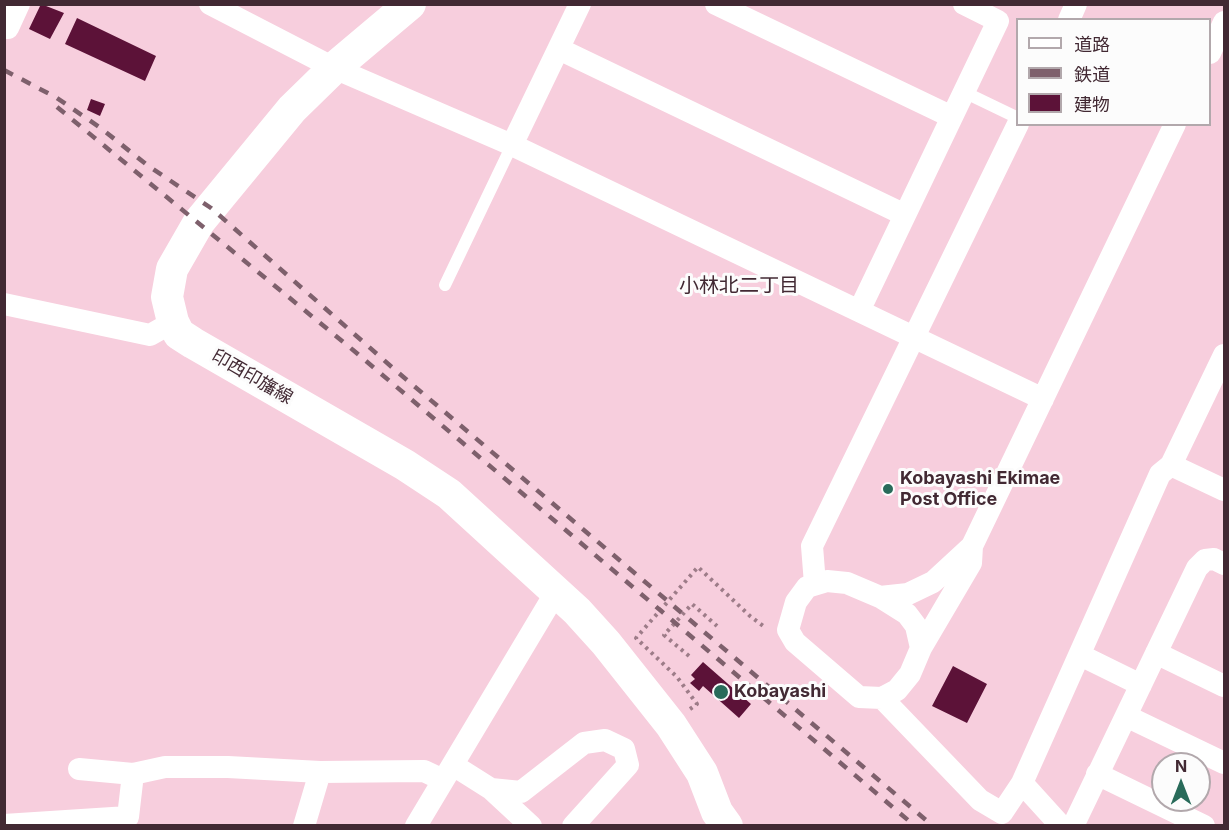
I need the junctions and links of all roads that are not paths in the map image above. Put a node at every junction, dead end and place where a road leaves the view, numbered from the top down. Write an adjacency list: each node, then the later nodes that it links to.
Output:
1 (19, 4): 10 (street)
2 (210, 4): 13 (street)
3 (410, 4): 13 (main road)
4 (580, 4): 11 (street)
5 (716, 4): 15 (street)
6 (964, 4): 14 (street)
7 (1076, 4): 8 (street)
8 (1070, 18)
9 (1224, 22): 12 (street)
10 (4, 27)
11 (558, 49): 19 (street); 20 (street)
12 (1211, 49)
13 (334, 68): 19 (street); 24 (main road)
14 (964, 92): 15 (street); 16 (lane)
15 (952, 117): 20 (street)
16 (1016, 118)
17 (1017, 126): 25 (street)
18 (1174, 126): 27 (street)
19 (512, 145): 21 (lane); 23 (street)
20 (905, 214): 23 (street)
21 (445, 285)
22 (4, 304): 24 (street)
23 (859, 310): 25 (street)
24 (173, 322): 33 (main road, 印西印旛線)
25 (916, 338): 27 (street); 32 (street)
26 (1224, 355): 28 (street)
27 (1043, 399): 30 (street)
28 (1171, 465): 29 (street); 37 (street)
29 (1224, 490)
30 (972, 546): 34 (street); 35 (street)
31 (1224, 564): 36 (street)
32 (815, 584): 34 (street); 40 (street)
33 (556, 592): 45 (street); 55 (main road, 印西印旛線)
34 (880, 597): 35 (street)
35 (921, 648): 40 (street)
36 (1156, 653): 38 (street); 39 (street)
37 (1080, 655): 38 (street); 48 (street)
38 (1141, 685): 41 (street)
39 (1224, 686)
40 (882, 698): 48 (street)
41 (1126, 716): 42 (street); 47 (street)
42 (1224, 763)
43 (79, 770): 46 (street)
44 (320, 772): 45 (street); 46 (street); 51 (street)
45 (448, 772): 49 (street); 52 (street)
46 (133, 774): 50 (street)
47 (1097, 774): 57 (street); 58 (street)
48 (1022, 783): 56 (street)
49 (491, 789): 53 (street); 54 (street)
50 (4, 825)
51 (304, 825)
52 (416, 825)
53 (531, 825)
54 (573, 825)
55 (727, 825)
56 (1061, 825)
57 (1073, 825)
58 (1204, 825)

